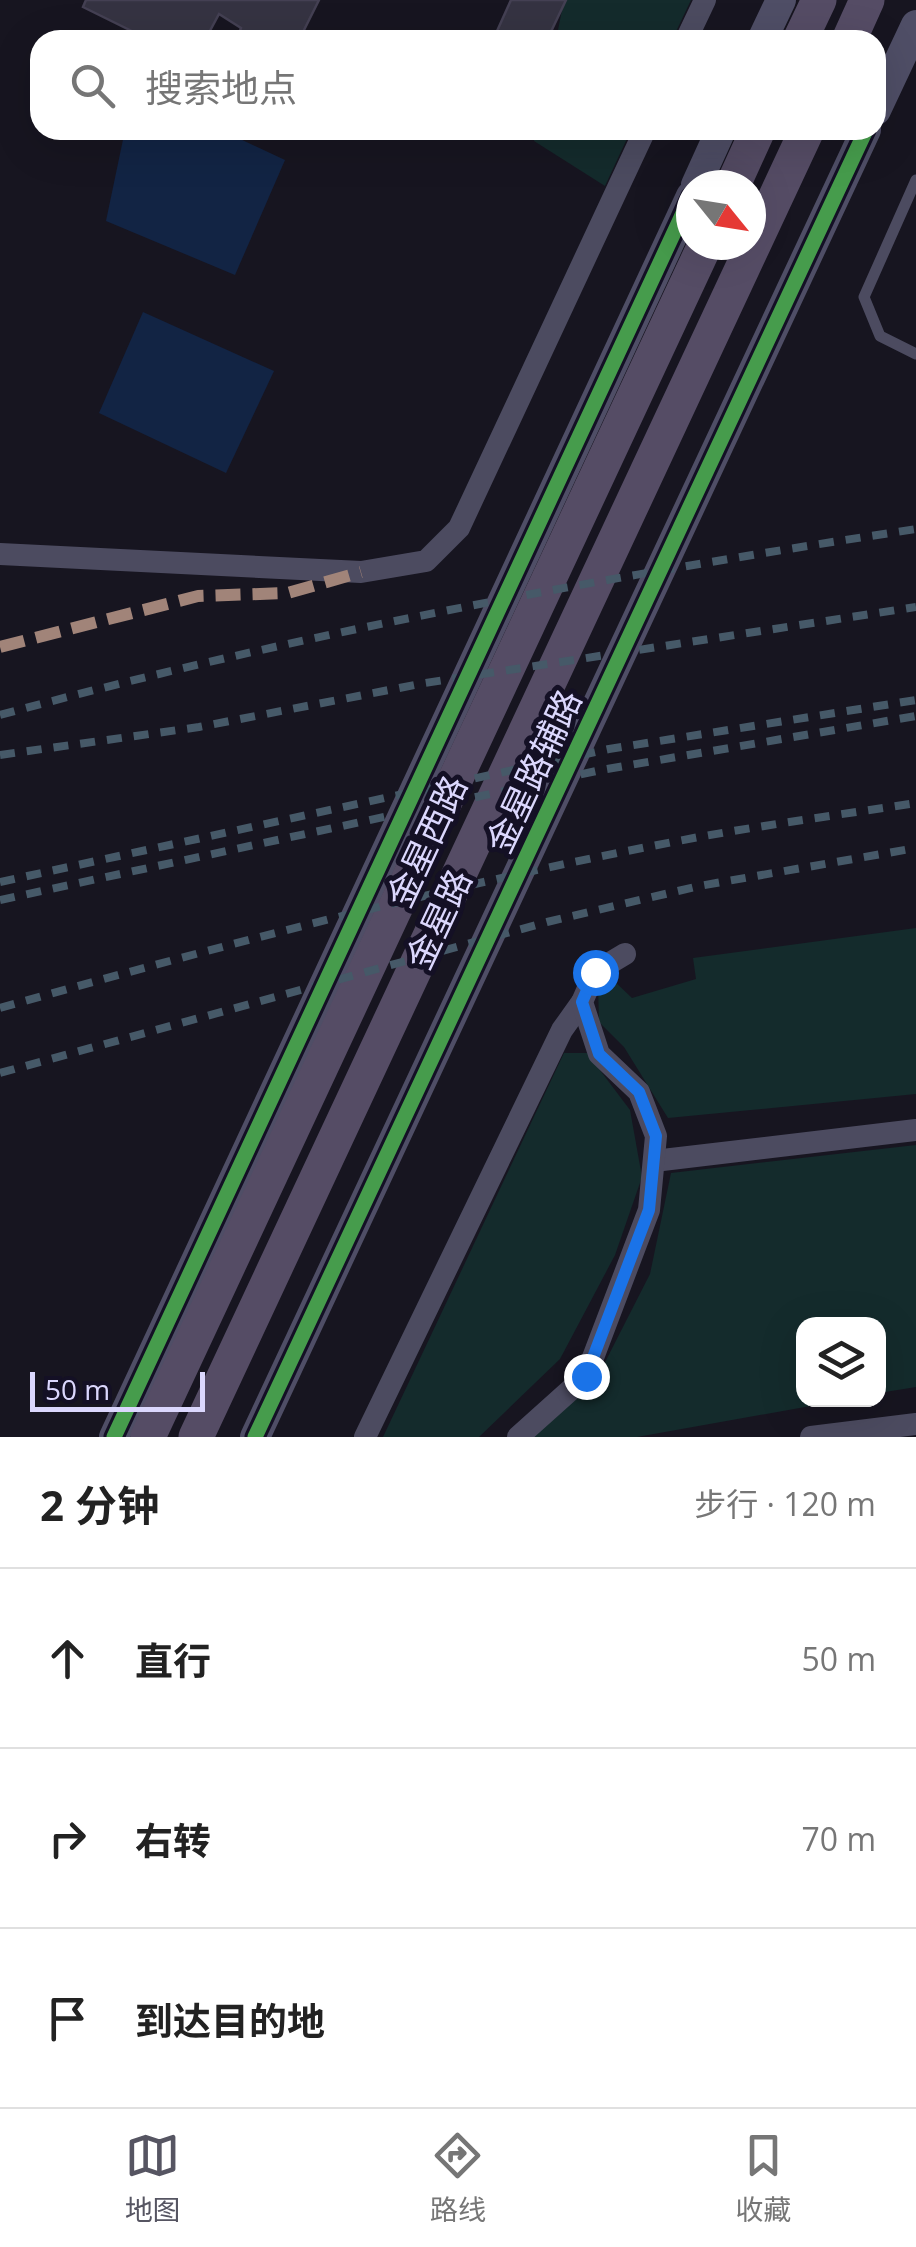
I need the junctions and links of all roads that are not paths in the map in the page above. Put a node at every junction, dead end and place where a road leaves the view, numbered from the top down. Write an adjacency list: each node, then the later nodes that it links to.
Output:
1 (705, 0): 6 (street)
2 (781, 0): 7 (street)
3 (819, 0): 8 (main road)
4 (868, 0): 9 (main road)
5 (916, 25): 10 (street)
6 (691, 30)
7 (767, 30)
8 (805, 30)
9 (854, 30)
10 (886, 89)
11 (639, 140): 22 (street)
12 (716, 140): 16 (street)
13 (753, 140): 17 (main road)
14 (802, 140): 30 (main road, 金星路)
15 (861, 140): 31 (street, 金星路辅路)
16 (703, 170)
17 (739, 170)
18 (916, 180): 21 (lane)
19 (676, 228): 28 (street)
20 (697, 260): 29 (main road, 金星西路)
21 (916, 354)
22 (0, 554)
23 (625, 954): 24 (street)
24 (582, 1002): 26 (street); 32 (street)
25 (916, 1130): 26 (street)
26 (654, 1161): 33 (street)
27 (916, 1424): 34 (street)
28 (114, 1437)
29 (148, 1437)
30 (196, 1437)
31 (256, 1437)
32 (365, 1437)
33 (518, 1437)
34 (812, 1437)

